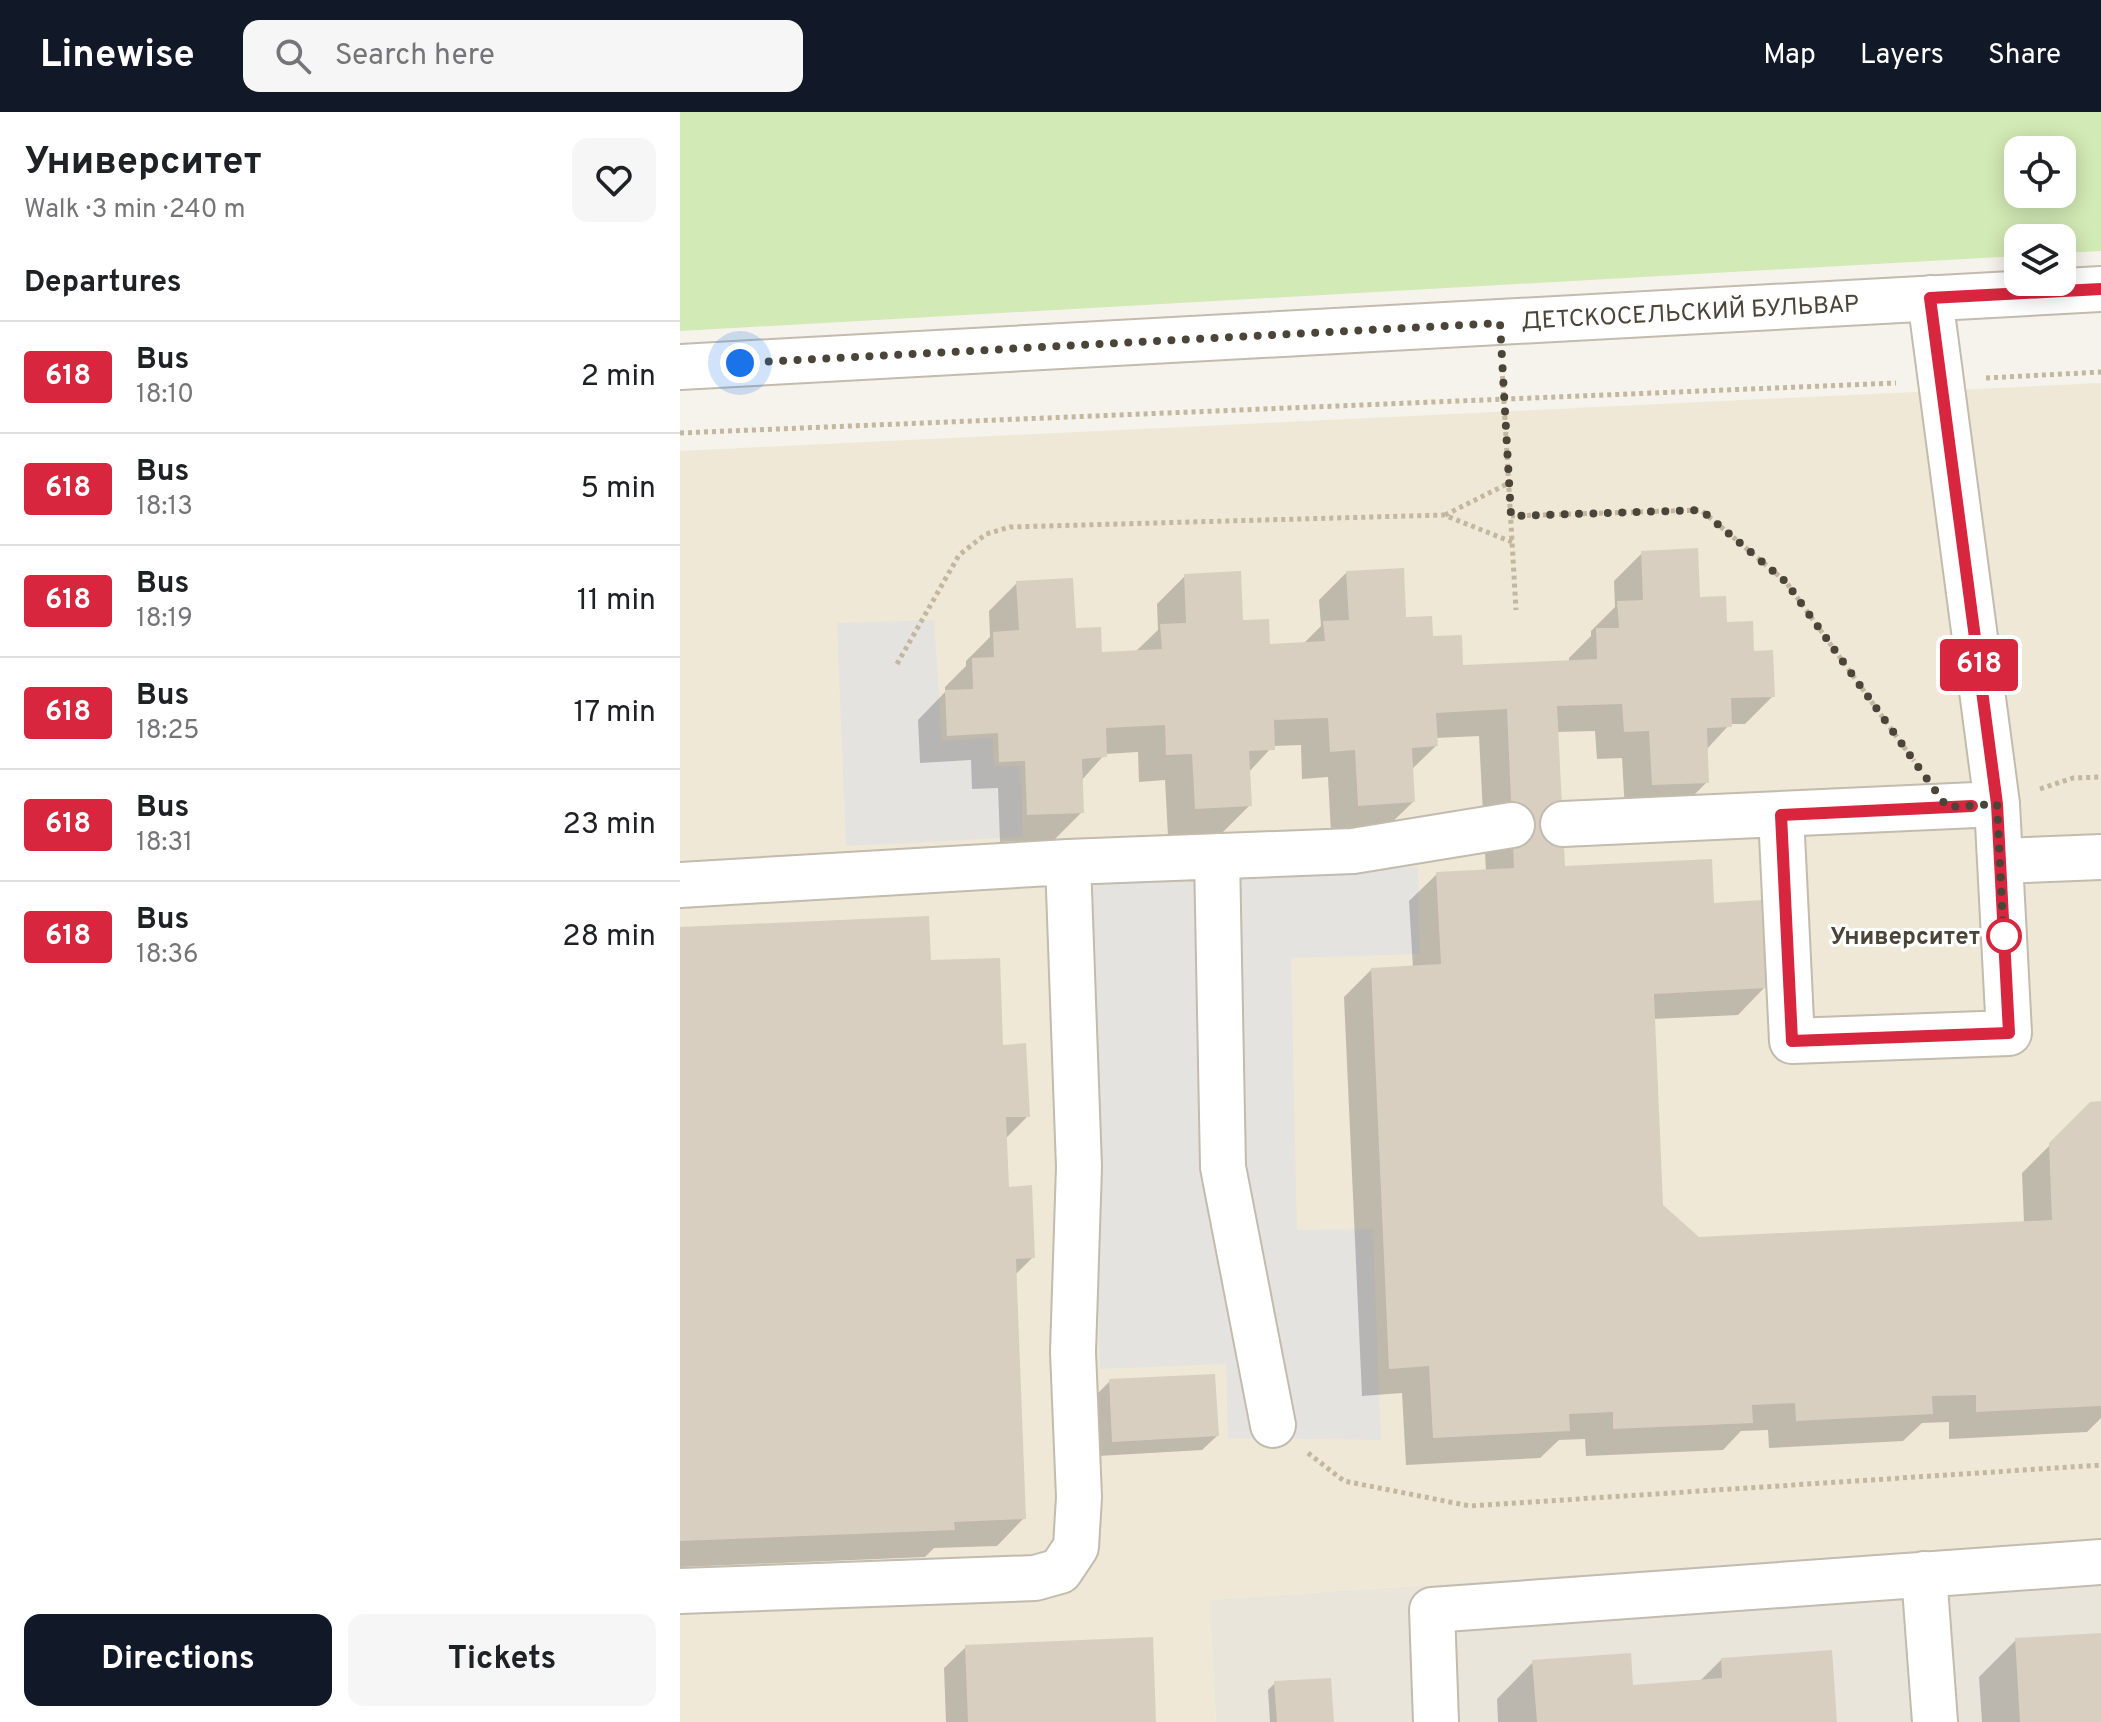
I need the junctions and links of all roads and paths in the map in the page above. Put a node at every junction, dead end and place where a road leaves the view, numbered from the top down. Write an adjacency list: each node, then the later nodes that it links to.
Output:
1 (2101, 289): 2 (street, ДЕТСКОСЕЛЬСКИЙ БУЛЬВАР)
2 (1930, 298): 3 (street, ДЕТСКОСЕЛЬСКИЙ БУЛЬВАР); 6 (street)
3 (1500, 323): 4 (street, ДЕТСКОСЕЛЬСКИЙ БУЛЬВАР); 7 (path)
4 (680, 367)
5 (2101, 372): 6 (path)
6 (1941, 381): 7 (path); 16 (street)
7 (1504, 399): 8 (path); 9 (path)
8 (680, 433)
9 (1509, 483): 10 (path); 11 (path)
10 (1444, 515): 12 (path); 14 (path)
11 (1511, 516): 12 (path); 17 (path)
12 (1512, 542): 13 (path)
13 (1516, 610)
14 (897, 664)
15 (2101, 777): 16 (path)
16 (1997, 804): 17 (street); 23 (street)
17 (1947, 807): 18 (street)
18 (1781, 815): 19 (street); 23 (street)
19 (1563, 824)
20 (1512, 825): 21 (street)
21 (1217, 856): 24 (street); 26 (street)
22 (2101, 857): 23 (street)
23 (2000, 861)
24 (1068, 862): 25 (street); 30 (street)
25 (680, 885)
26 (1273, 1425): 27 (path)
27 (2101, 1465)
28 (2101, 1562): 29 (street)
29 (1924, 1574): 31 (street); 32 (street)
30 (680, 1591)
31 (1436, 1722)
32 (1935, 1722)

